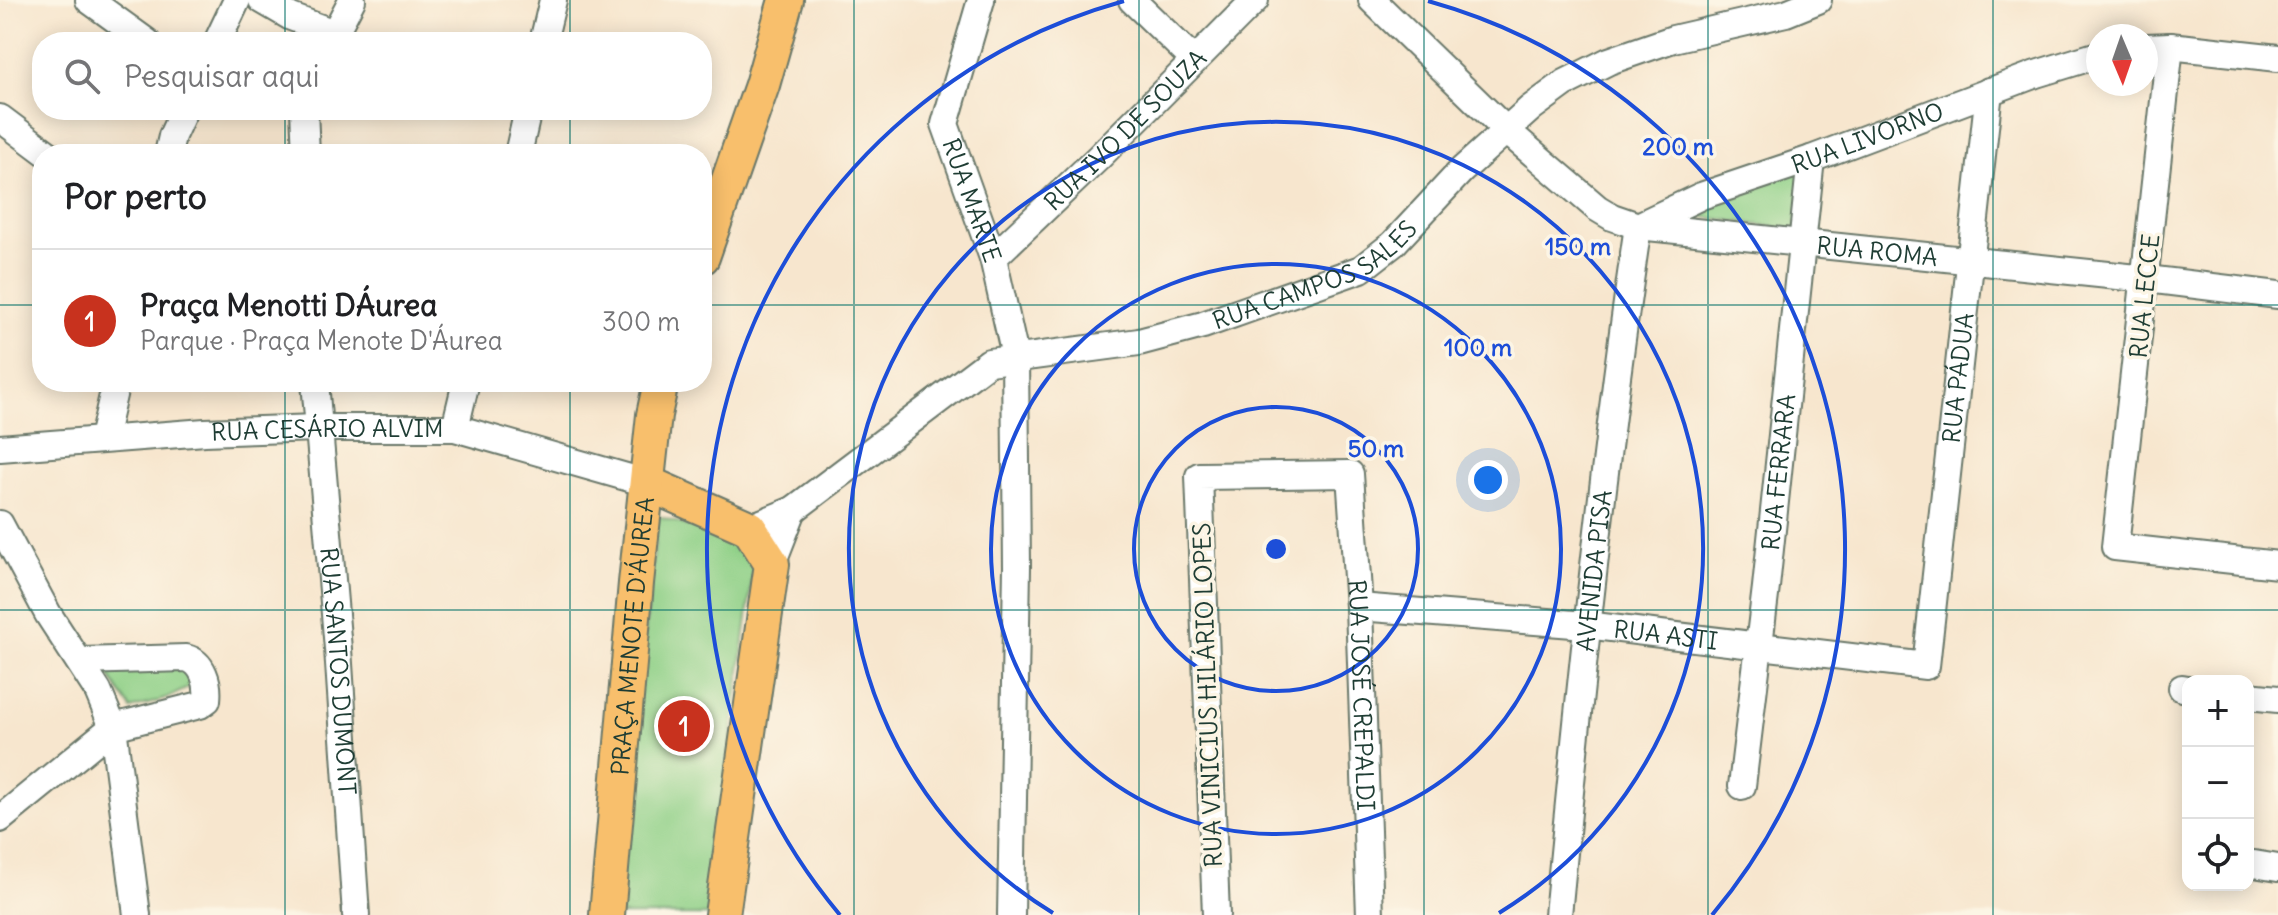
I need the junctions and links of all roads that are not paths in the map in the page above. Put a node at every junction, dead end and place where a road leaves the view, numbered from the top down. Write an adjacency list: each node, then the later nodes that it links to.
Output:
1 (89, 0): 12 (street)
2 (237, 0): 13 (street)
3 (262, 0): 14 (street)
4 (352, 0): 15 (street)
5 (553, 0): 16 (street)
6 (786, 0): 34 (main road)
7 (981, 0): 36 (street, RUA MARTE)
8 (1132, 0): 20 (street)
9 (1255, 0): 20 (street, RUA IVO DE SOUZA)
10 (1372, 0): 27 (street, RUA ROMA)
11 (1818, 0): 27 (street, RUA CAMPOS SALES)
12 (133, 32)
13 (222, 32)
14 (322, 32)
15 (335, 32)
16 (545, 32)
17 (2158, 46): 18 (street)
18 (2278, 58)
19 (2086, 59): 21 (street, RUA LIVORNO)
20 (1194, 60): 36 (street, RUA IVO DE SOUZA)
21 (1989, 91): 32 (street, RUA LIVORNO); 37 (street, RUA PÁDUA)
22 (2156, 96): 38 (street, RUA LECCE)
23 (0, 118): 28 (street)
24 (179, 120): 29 (street)
25 (304, 120): 30 (street)
26 (526, 120): 31 (street)
27 (1507, 131): 33 (street, RUA ROMA); 40 (street, RUA CAMPOS SALES)
28 (35, 144)
29 (170, 144)
30 (306, 144)
31 (520, 144)
32 (1811, 159): 33 (street, RUA LIVORNO); 35 (street, RUA FERRARA)
33 (1638, 226): 35 (street, RUA ROMA); 57 (street, AVENIDA PISA)
34 (712, 228)
35 (1801, 243): 37 (street, RUA ROMA); 58 (street, RUA FERRARA)
36 (993, 258): 40 (street, RUA MARTE)
37 (1970, 262): 38 (street, RUA ROMA); 60 (street, RUA PÁDUA)
38 (2147, 279): 39 (street, RUA ROMA); 55 (street, RUA LECCE)
39 (2278, 295)
40 (1015, 356): 51 (street, RUA CAMPOS SALES); 70 (street, RUA MARTE)
41 (114, 392): 47 (street)
42 (315, 392): 45 (street, RUA SANTOS DUMONT)
43 (464, 392): 46 (street)
44 (659, 392): 50 (main road)
45 (317, 428): 46 (street, RUA CESÁRIO ALVIM); 47 (street, RUA CESÁRIO ALVIM); 67 (street, RUA SANTOS DUMONT)
46 (455, 428): 50 (street, RUA CESÁRIO ALVIM)
47 (103, 439): 48 (street, RUA CESÁRIO ALVIM)
48 (0, 448)
49 (1350, 474): 56 (street, RUA JOSÉ CREPALDI); 71 (street, RUA VINICIUS HILÁRIO LOPES)
50 (647, 483): 53 (main road, PRAÇA MENOTE D'ÁUREA); 68 (main road, PRAÇA MENOTE D'ÁUREA)
51 (793, 510): 53 (street, RUA CAMPOS SALES); 54 (street)
52 (0, 524): 59 (street)
53 (749, 528): 54 (main road)
54 (772, 564): 69 (main road)
55 (2278, 565)
56 (1359, 607): 57 (street, RUA ASTI); 72 (street, RUA JOSÉ CREPALDI)
57 (1586, 625): 58 (street, RUA ASTI); 73 (street, AVENIDA PISA)
58 (1759, 645): 60 (street, RUA ASTI); 64 (street, RUA FERRARA)
59 (80, 661): 63 (street); 63 (street)
60 (1926, 666)
61 (2254, 697): 62 (street)
62 (2278, 699)
63 (113, 727): 65 (street); 66 (street)
64 (1742, 786)
65 (0, 819)
66 (137, 915)
67 (356, 915)
68 (607, 915)
69 (722, 915)
70 (1011, 915)
71 (1216, 915)
72 (1370, 915)
73 (1558, 915)

